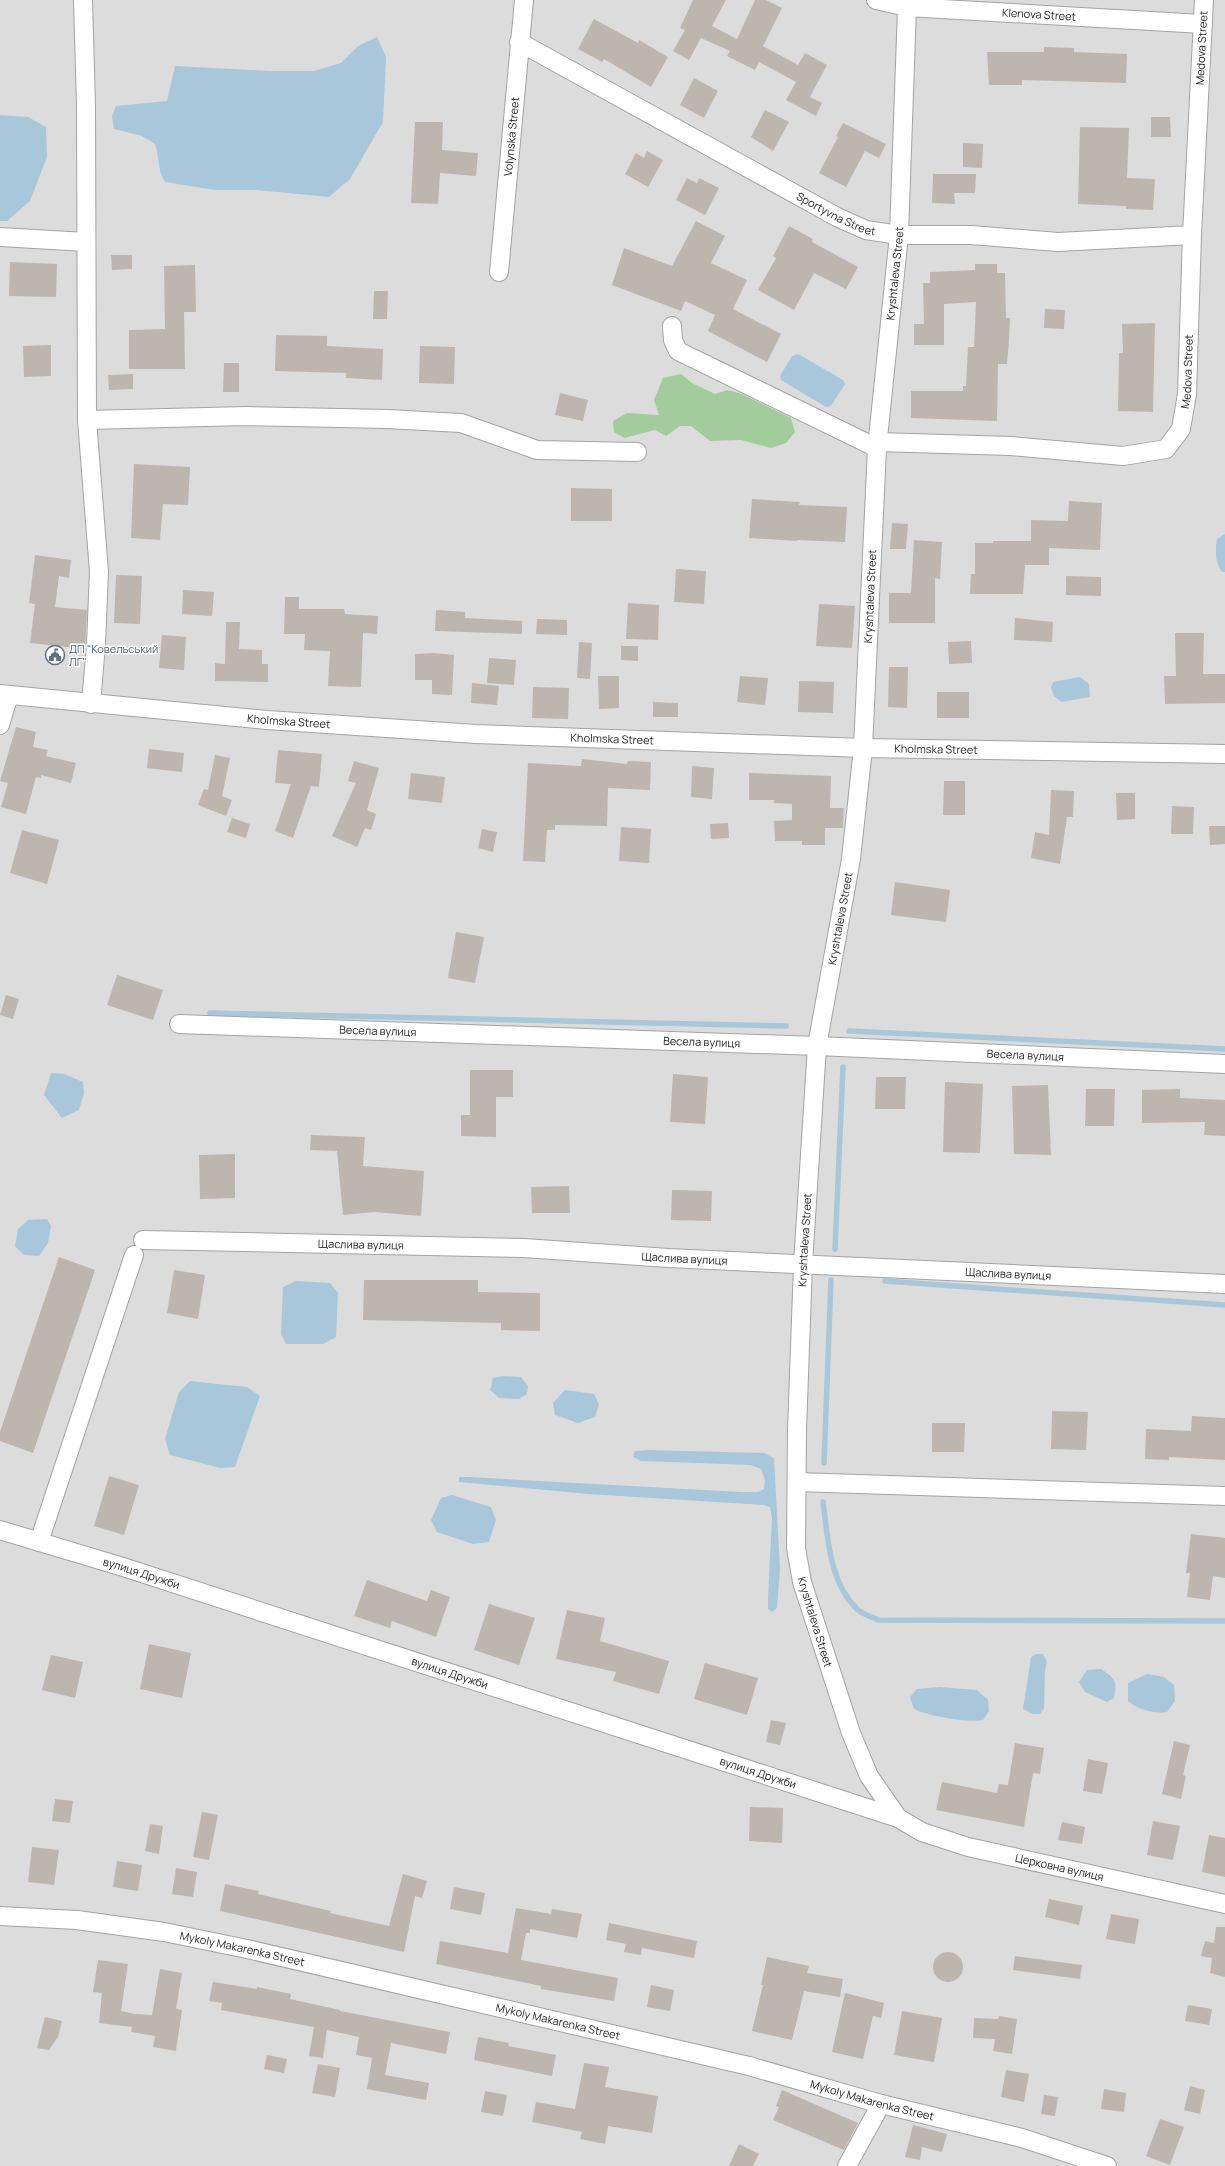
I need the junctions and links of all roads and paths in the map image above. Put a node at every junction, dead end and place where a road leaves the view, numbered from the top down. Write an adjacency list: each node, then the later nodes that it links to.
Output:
1 (84, 0): 11 (street)
2 (524, 0): 7 (street, Volynska Street)
3 (876, 0): 5 (street, Klenova Street)
4 (1204, 0): 6 (street, Medova Street)
5 (905, 4): 6 (street, Klenova Street); 8 (street, Kryshtaleva Street)
6 (1203, 24): 9 (street, Medova Street)
7 (519, 42): 8 (street, Sportyvna Street); 12 (street, Volynska Street)
8 (899, 235): 9 (street, Sportyvna Street); 15 (street, Kryshtaleva Street)
9 (1192, 235): 15 (street, Medova Street)
10 (0, 237): 11 (street)
11 (86, 242): 14 (street)
12 (500, 272)
13 (672, 326): 15 (street)
14 (87, 420): 16 (street); 18 (street)
15 (878, 445): 20 (street, Kryshtaleva Street)
16 (637, 452)
17 (4, 695): 18 (street, Kholmska Street); 19 (street)
18 (91, 704): 20 (street, Kholmska Street)
19 (0, 725)
20 (863, 748): 21 (street, Kholmska Street); 23 (street, Kryshtaleva Street)
21 (1225, 754)
22 (179, 1024): 23 (street, Весела вулиця)
23 (817, 1046): 24 (street, Весела вулиця); 25 (street, Kryshtaleva Street)
24 (1225, 1064)
25 (803, 1264): 26 (street, Щаслива вулиця); 27 (street, Kryshtaleva Street); 30 (street, Щаслива вулиця)
26 (1225, 1284)
27 (797, 1482): 28 (street); 31 (street, Kryshtaleva Street)
28 (1225, 1496)
29 (0, 1530): 30 (street, вулиця Дружби)
30 (39, 1542): 31 (street, вулиця Дружби)
31 (898, 1818): 32 (street, Церковна вулиця)
32 (1225, 1904)
33 (0, 1916): 34 (street, Mykoly Makarenka Street)
34 (881, 2104): 35 (street); 36 (street, Mykoly Makarenka Street)
35 (847, 2166)
36 (1107, 2166)

